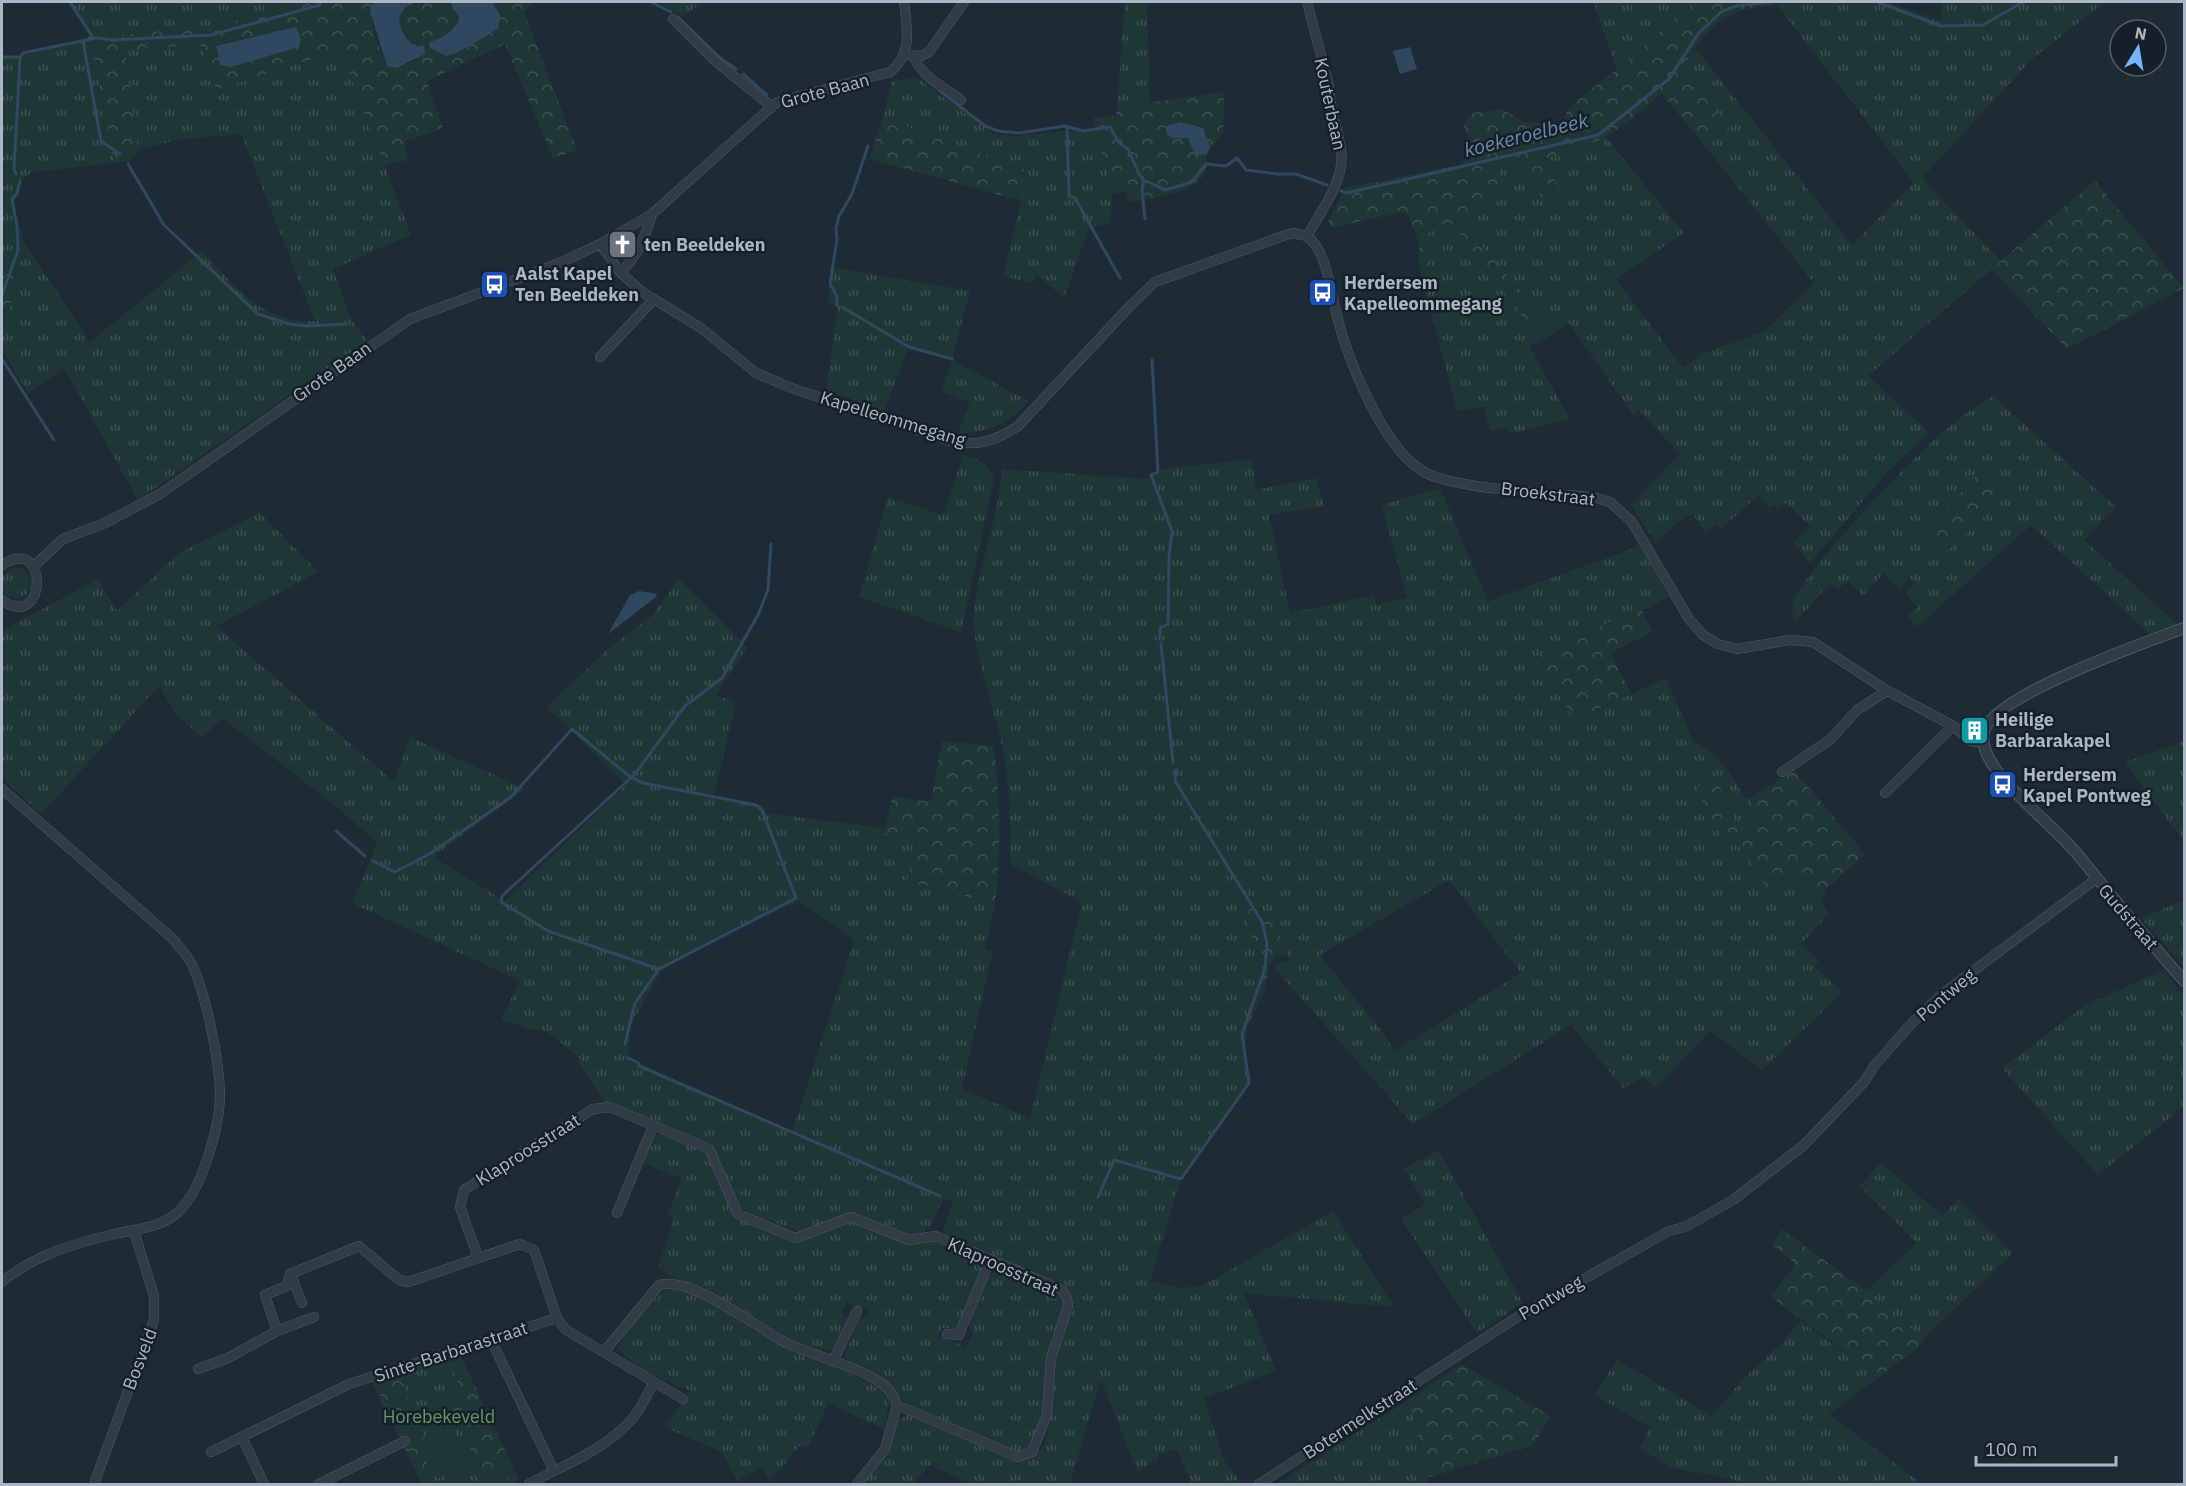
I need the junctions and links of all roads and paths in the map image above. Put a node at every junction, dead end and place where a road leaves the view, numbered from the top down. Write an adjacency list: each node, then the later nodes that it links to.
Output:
1 (904, 2): 5 (street)
2 (964, 2): 6 (street)
3 (1307, 2): 10 (street, Kouterbaan)
4 (673, 19): 8 (street)
5 (904, 55): 6 (street); 8 (street, Grote Baan)
6 (914, 56): 7 (street)
7 (961, 100)
8 (771, 106): 9 (street, Grote Baan)
9 (652, 214): 11 (street, Grote Baan); 12 (street, Grote Baan)
10 (1307, 236): 13 (street, Kapelleommegang); 19 (street, Broekstraat)
11 (600, 244): 12 (street, Kapelleommegang); 16 (street, Grote Baan)
12 (620, 272): 13 (street, Kapelleommegang)
13 (654, 299): 14 (street)
14 (600, 357)
15 (2, 563): 16 (street)
16 (33, 567): 17 (street)
17 (2, 600)
18 (2184, 628): 21 (street)
19 (1887, 691): 20 (street, Broekstraat); 22 (street)
20 (1953, 726): 21 (street, Broekstraat); 24 (street)
21 (1983, 742): 25 (street)
22 (1782, 772)
23 (2, 789): 29 (street)
24 (1885, 793)
25 (2096, 879): 26 (street, Gudstraat); 42 (street, Pontweg)
26 (2184, 981)
27 (653, 1126): 28 (street); 30 (street, Klaproosstraat); 31 (street, Klaproosstraat)
28 (617, 1213)
29 (134, 1231): 33 (street); 52 (street, Bosveld)
30 (478, 1257): 32 (street); 37 (street)
31 (990, 1260): 39 (street); 47 (street, Klaproosstraat)
32 (290, 1274): 34 (street); 38 (street)
33 (2, 1282)
34 (302, 1303)
35 (857, 1311): 43 (street)
36 (314, 1317): 38 (street)
37 (557, 1318): 40 (street, Sinte-Barbarastraat); 41 (street)
38 (277, 1331): 44 (street)
39 (947, 1334)
40 (491, 1340): 48 (street, Sinte-Barbarastraat); 51 (street)
41 (604, 1352): 43 (street, Klaproosstraat); 45 (street)
42 (1462, 1353): 57 (street, Botermelkstraat)
43 (833, 1361): 47 (street, Klaproosstraat)
44 (198, 1369)
45 (654, 1382): 46 (street); 51 (street)
46 (683, 1399)
47 (897, 1405): 56 (street)
48 (242, 1437): 50 (street, Sinte-Barbarastraat); 53 (street)
49 (405, 1441): 54 (street)
50 (211, 1452)
51 (554, 1471): 55 (street)
52 (94, 1485)
53 (264, 1485)
54 (319, 1485)
55 (529, 1485)
56 (857, 1485)
57 (1259, 1485)

